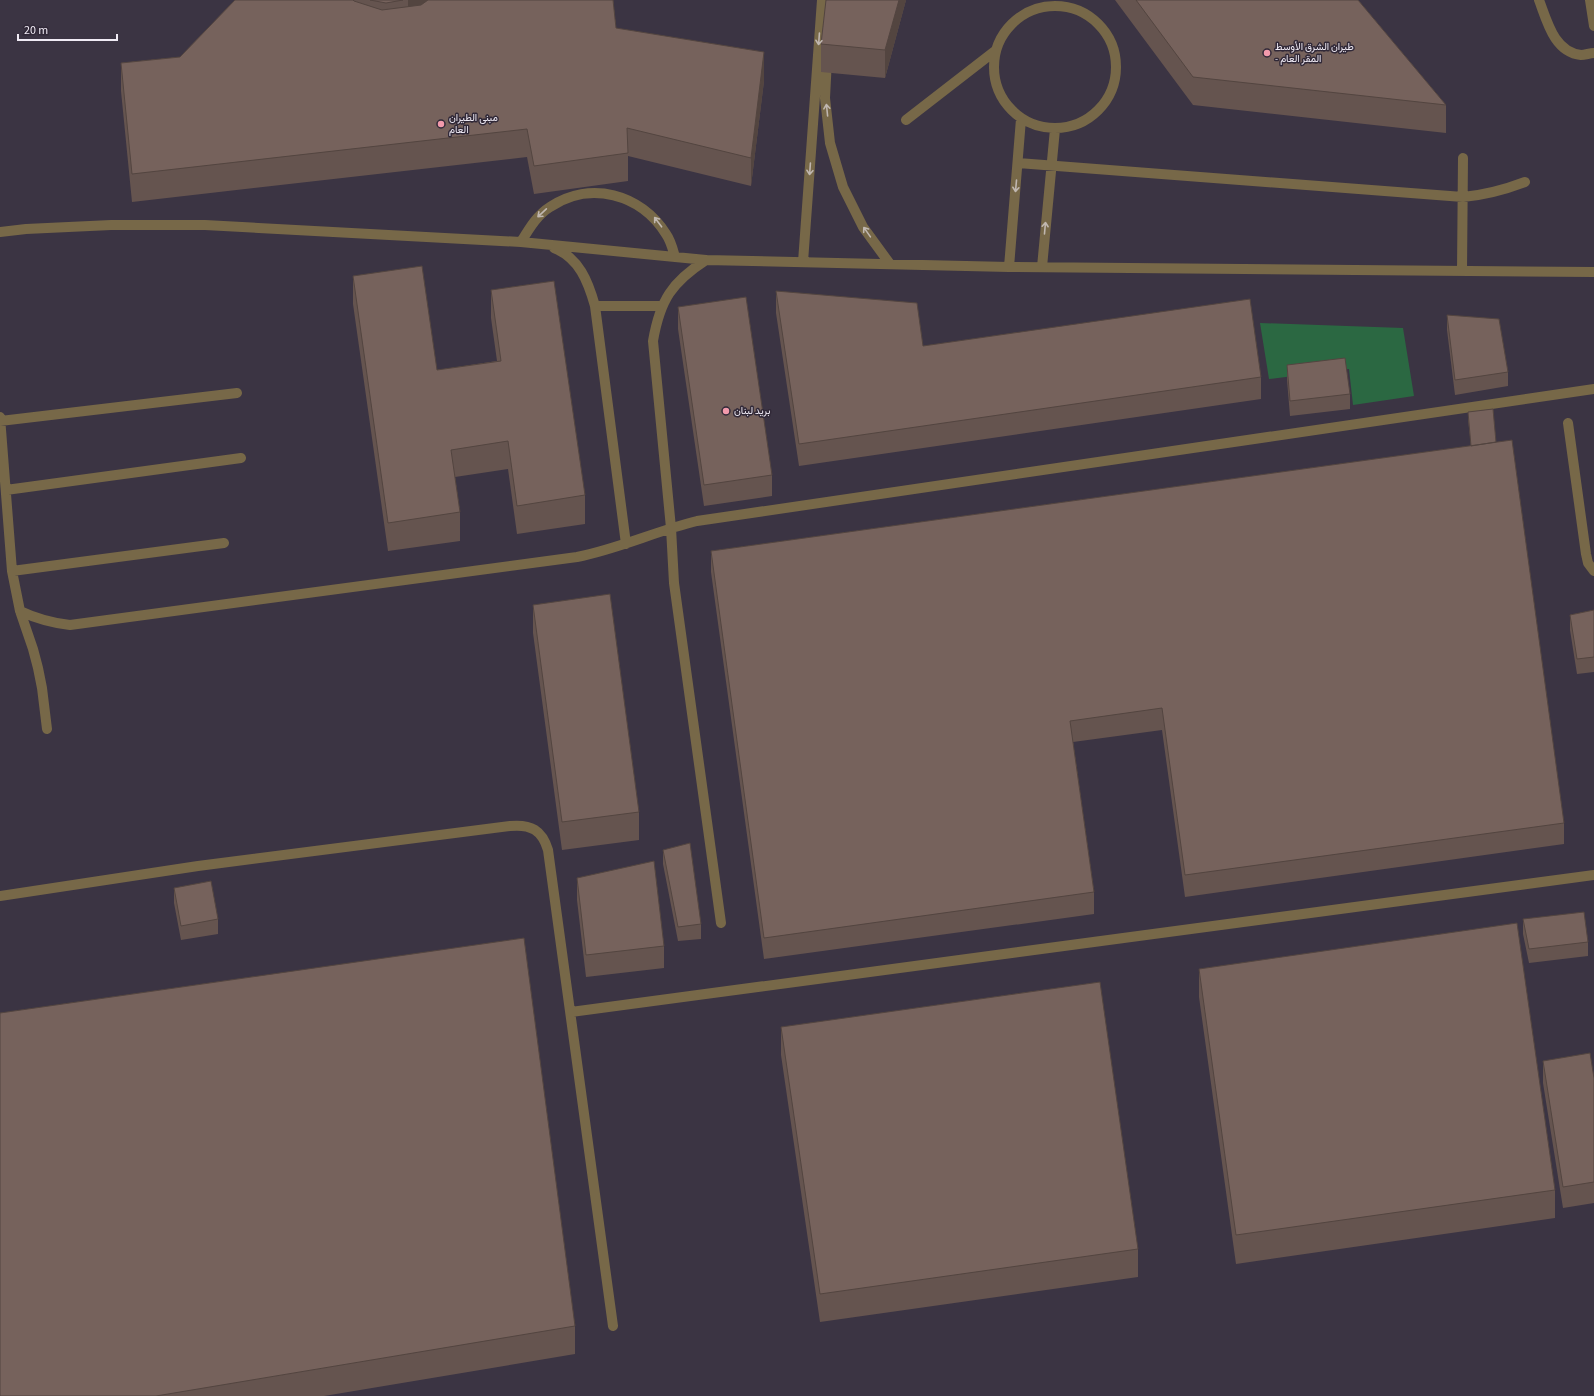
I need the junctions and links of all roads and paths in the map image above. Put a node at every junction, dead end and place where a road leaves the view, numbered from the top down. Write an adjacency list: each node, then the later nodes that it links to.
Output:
1 (822, 0): 21 (lane, one-way to 21)
2 (831, 0): 22 (lane, one-way to 2)
3 (1538, 0): 7 (lane)
4 (1590, 0): 5 (lane)
5 (1594, 26)
6 (996, 51): 8 (lane); 9 (lane); 10 (lane)
7 (1594, 53)
8 (1021, 119): 10 (lane); 12 (lane)
9 (906, 120)
10 (1055, 129): 13 (lane)
11 (1463, 158): 15 (lane)
12 (1018, 163): 13 (lane); 23 (lane, one-way to 23)
13 (1051, 166): 15 (lane); 24 (lane, one-way to 13)
14 (1525, 182): 15 (lane)
15 (1463, 197): 25 (lane)
16 (0, 232): 17 (lane)
17 (521, 242): 18 (lane); 19 (lane, one-way to 17)
18 (546, 245): 19 (lane); 27 (lane)
19 (675, 257): 20 (lane)
20 (706, 260): 21 (lane); 28 (lane)
21 (803, 262): 22 (lane)
22 (890, 264): 23 (lane)
23 (1010, 267): 24 (lane)
24 (1042, 267): 25 (lane)
25 (1462, 271): 26 (lane)
26 (1594, 272)
27 (595, 306): 28 (lane); 38 (lane)
28 (662, 306): 36 (lane)
29 (1594, 389): 36 (lane)
30 (237, 393): 32 (lane)
31 (0, 417): 32 (lane)
32 (0, 421): 35 (lane)
33 (1568, 423): 40 (lane)
34 (241, 458): 35 (lane)
35 (6, 490): 39 (lane)
36 (671, 528): 38 (lane); 45 (lane)
37 (224, 543): 39 (lane)
38 (626, 544): 41 (lane)
39 (12, 571): 41 (lane)
40 (1594, 571)
41 (20, 611): 42 (lane)
42 (47, 729)
43 (1594, 875): 46 (lane)
44 (0, 896): 46 (lane)
45 (721, 923)
46 (571, 1012): 47 (lane)
47 (613, 1326)

